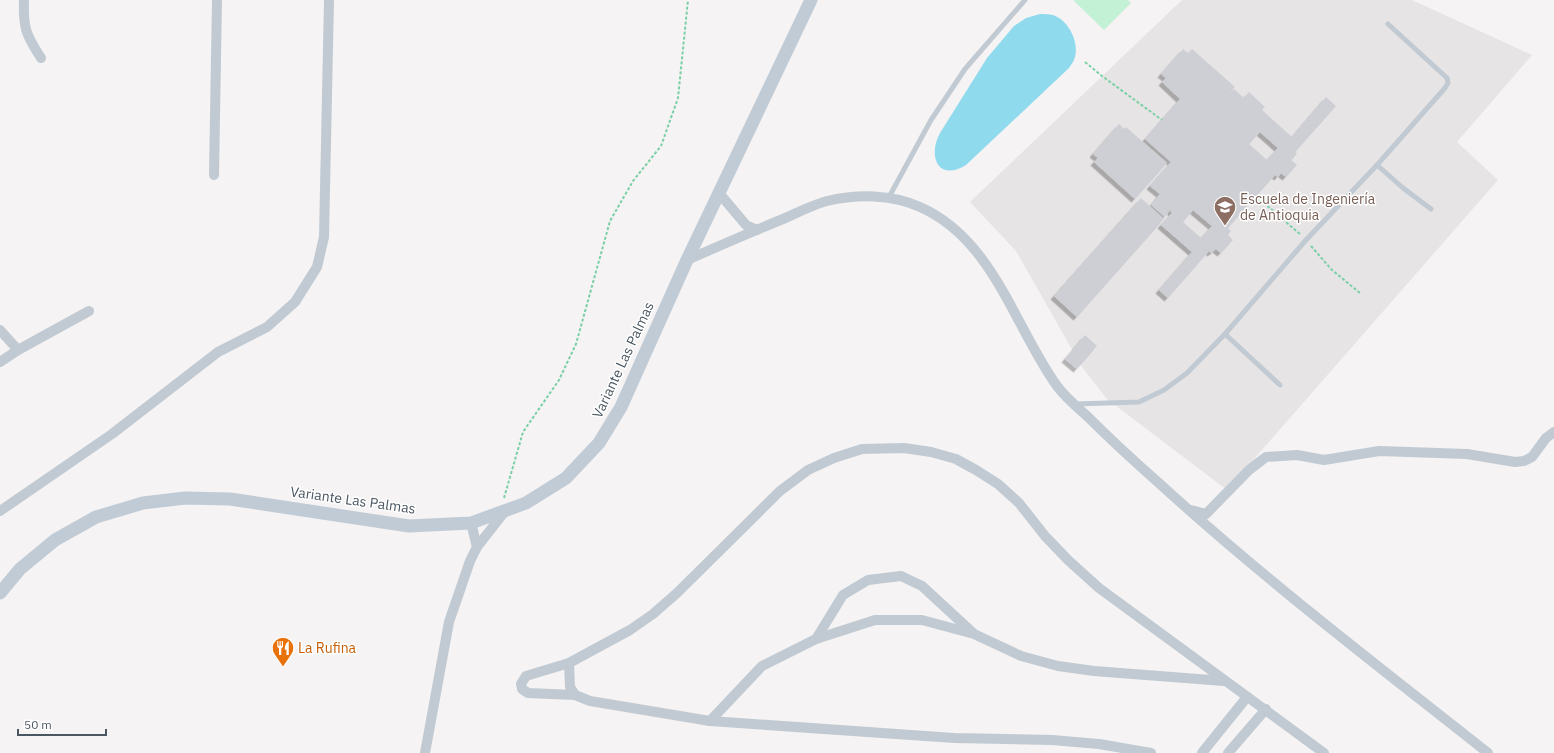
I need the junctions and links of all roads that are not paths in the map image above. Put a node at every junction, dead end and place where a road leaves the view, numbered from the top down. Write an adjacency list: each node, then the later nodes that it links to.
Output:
1 (24, 0): 7 (street)
2 (217, 0): 9 (street)
3 (329, 0): 24 (street)
4 (811, 0): 10 (main road, Variante Las Palmas)
5 (1025, 0): 11 (lane)
6 (1388, 24): 8 (lane)
7 (41, 58)
8 (1377, 165): 12 (lane); 17 (lane)
9 (214, 174)
10 (719, 193): 13 (street); 14 (main road, Variante Las Palmas)
11 (889, 197): 13 (street); 21 (street)
12 (1431, 208)
13 (757, 230): 14 (street)
14 (687, 260): 25 (main road, Variante Las Palmas)
15 (89, 311): 18 (street)
16 (0, 330): 18 (street)
17 (1225, 334): 20 (lane); 21 (lane)
18 (18, 350): 19 (street)
19 (0, 362)
20 (1280, 385)
21 (1074, 404): 23 (street)
22 (1554, 432): 23 (street)
23 (1187, 509): 42 (street)
24 (0, 511)
25 (503, 511): 26 (main road, Variante Las Palmas); 27 (street)
26 (471, 523): 27 (street); 28 (main road, Variante Las Palmas)
27 (477, 547): 37 (street)
28 (0, 593)
29 (974, 634): 30 (street); 30 (street); 32 (street)
30 (816, 639): 36 (street)
31 (569, 663): 32 (street); 33 (street); 33 (street)
32 (1224, 681): 34 (street)
33 (575, 695): 36 (street)
34 (1248, 697): 35 (street); 39 (street)
35 (1266, 709): 40 (street); 41 (street)
36 (710, 721): 38 (street)
37 (425, 753)
38 (1152, 753)
39 (1202, 753)
40 (1228, 753)
41 (1324, 753)
42 (1488, 753)

